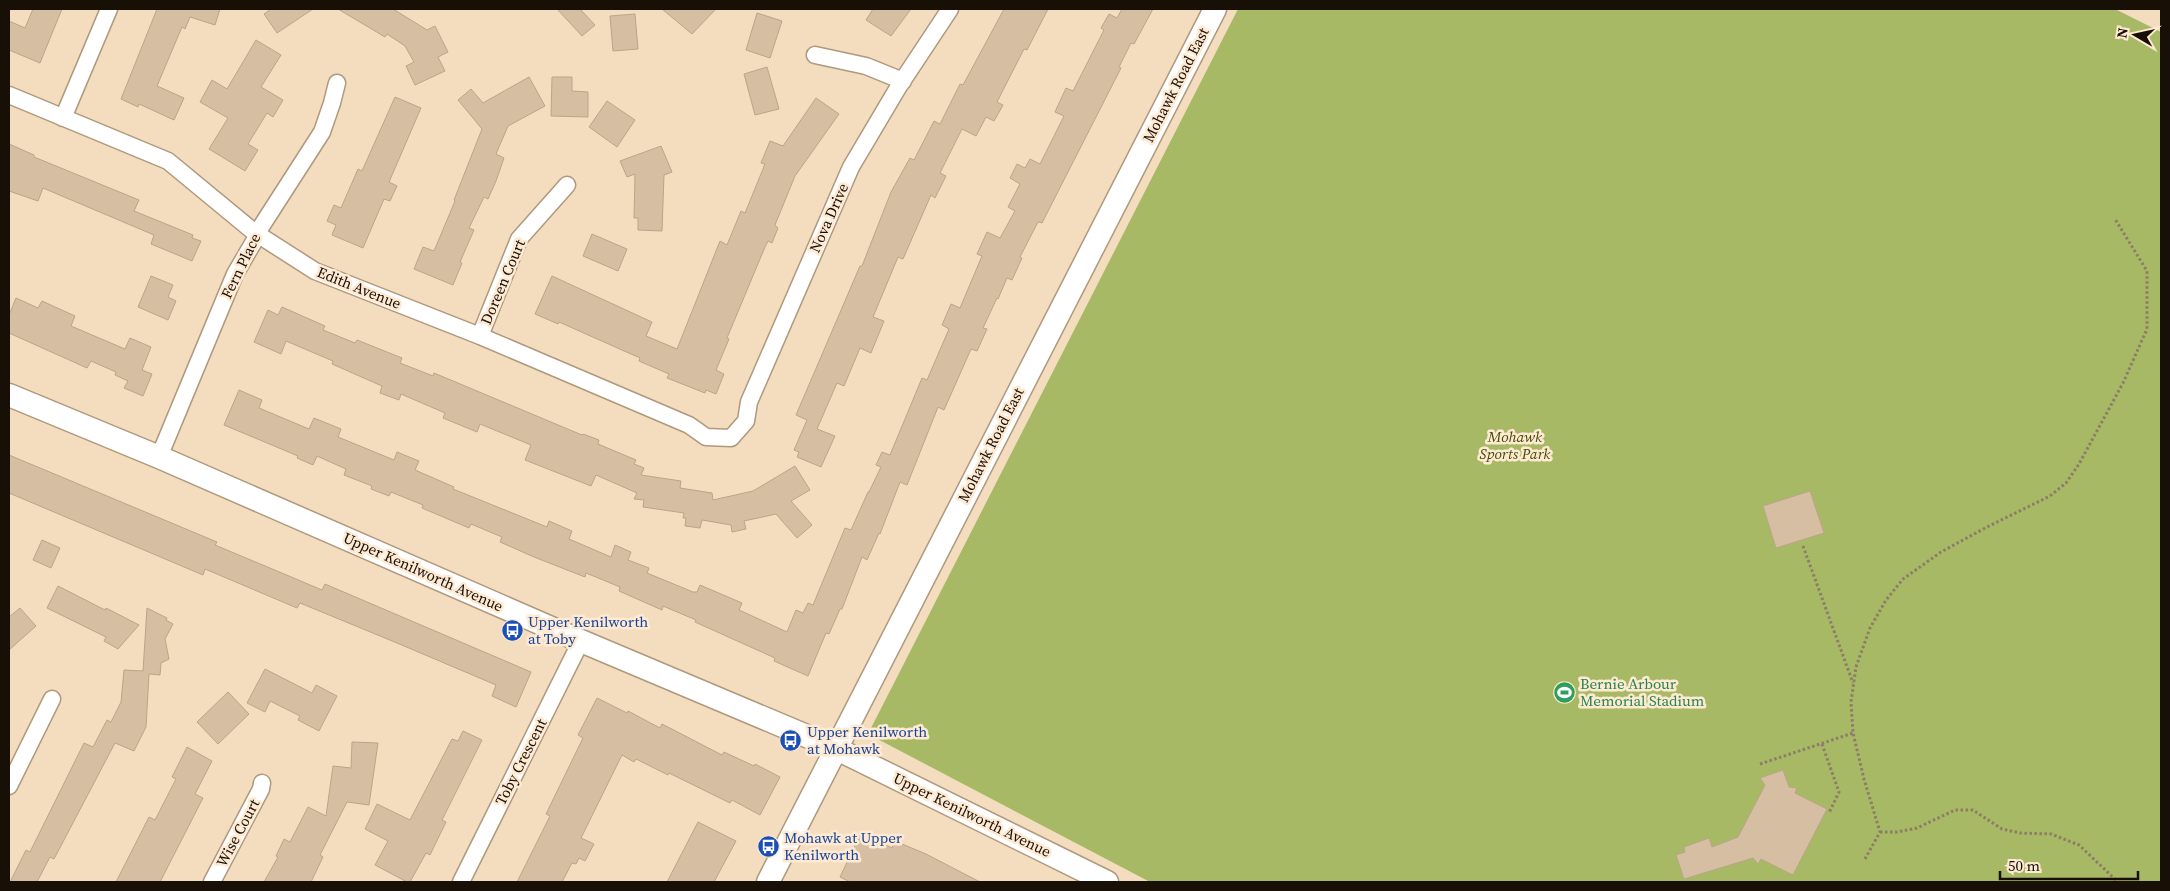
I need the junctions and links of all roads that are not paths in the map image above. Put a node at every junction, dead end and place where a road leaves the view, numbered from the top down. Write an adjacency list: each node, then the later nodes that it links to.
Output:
1 (108, 9): 8 (street)
2 (950, 9): 5 (street, Nova Drive)
3 (1215, 9): 17 (street, Mohawk Road East)
4 (815, 54): 5 (street)
5 (903, 81): 13 (street, Nova Drive)
6 (337, 83): 10 (street, Fern Place)
7 (9, 95): 8 (street, Edith Avenue)
8 (64, 118): 10 (street, Edith Avenue)
9 (567, 184): 11 (street, Doreen Court)
10 (257, 233): 11 (street, Edith Avenue); 14 (street, Fern Place)
11 (480, 336): 13 (street, Edith Avenue)
12 (9, 395): 14 (street, Upper Kenilworth Avenue)
13 (731, 438)
14 (159, 457): 15 (street, Upper Kenilworth Avenue)
15 (581, 642): 17 (street, Upper Kenilworth Avenue); 21 (street, Toby Crescent)
16 (52, 699): 19 (street)
17 (836, 748): 22 (street, Mohawk Road East); 23 (street, Upper Kenilworth Avenue)
18 (262, 783): 20 (street, Wise Court)
19 (9, 786)
20 (212, 882)
21 (460, 882)
22 (768, 882)
23 (1107, 882)

